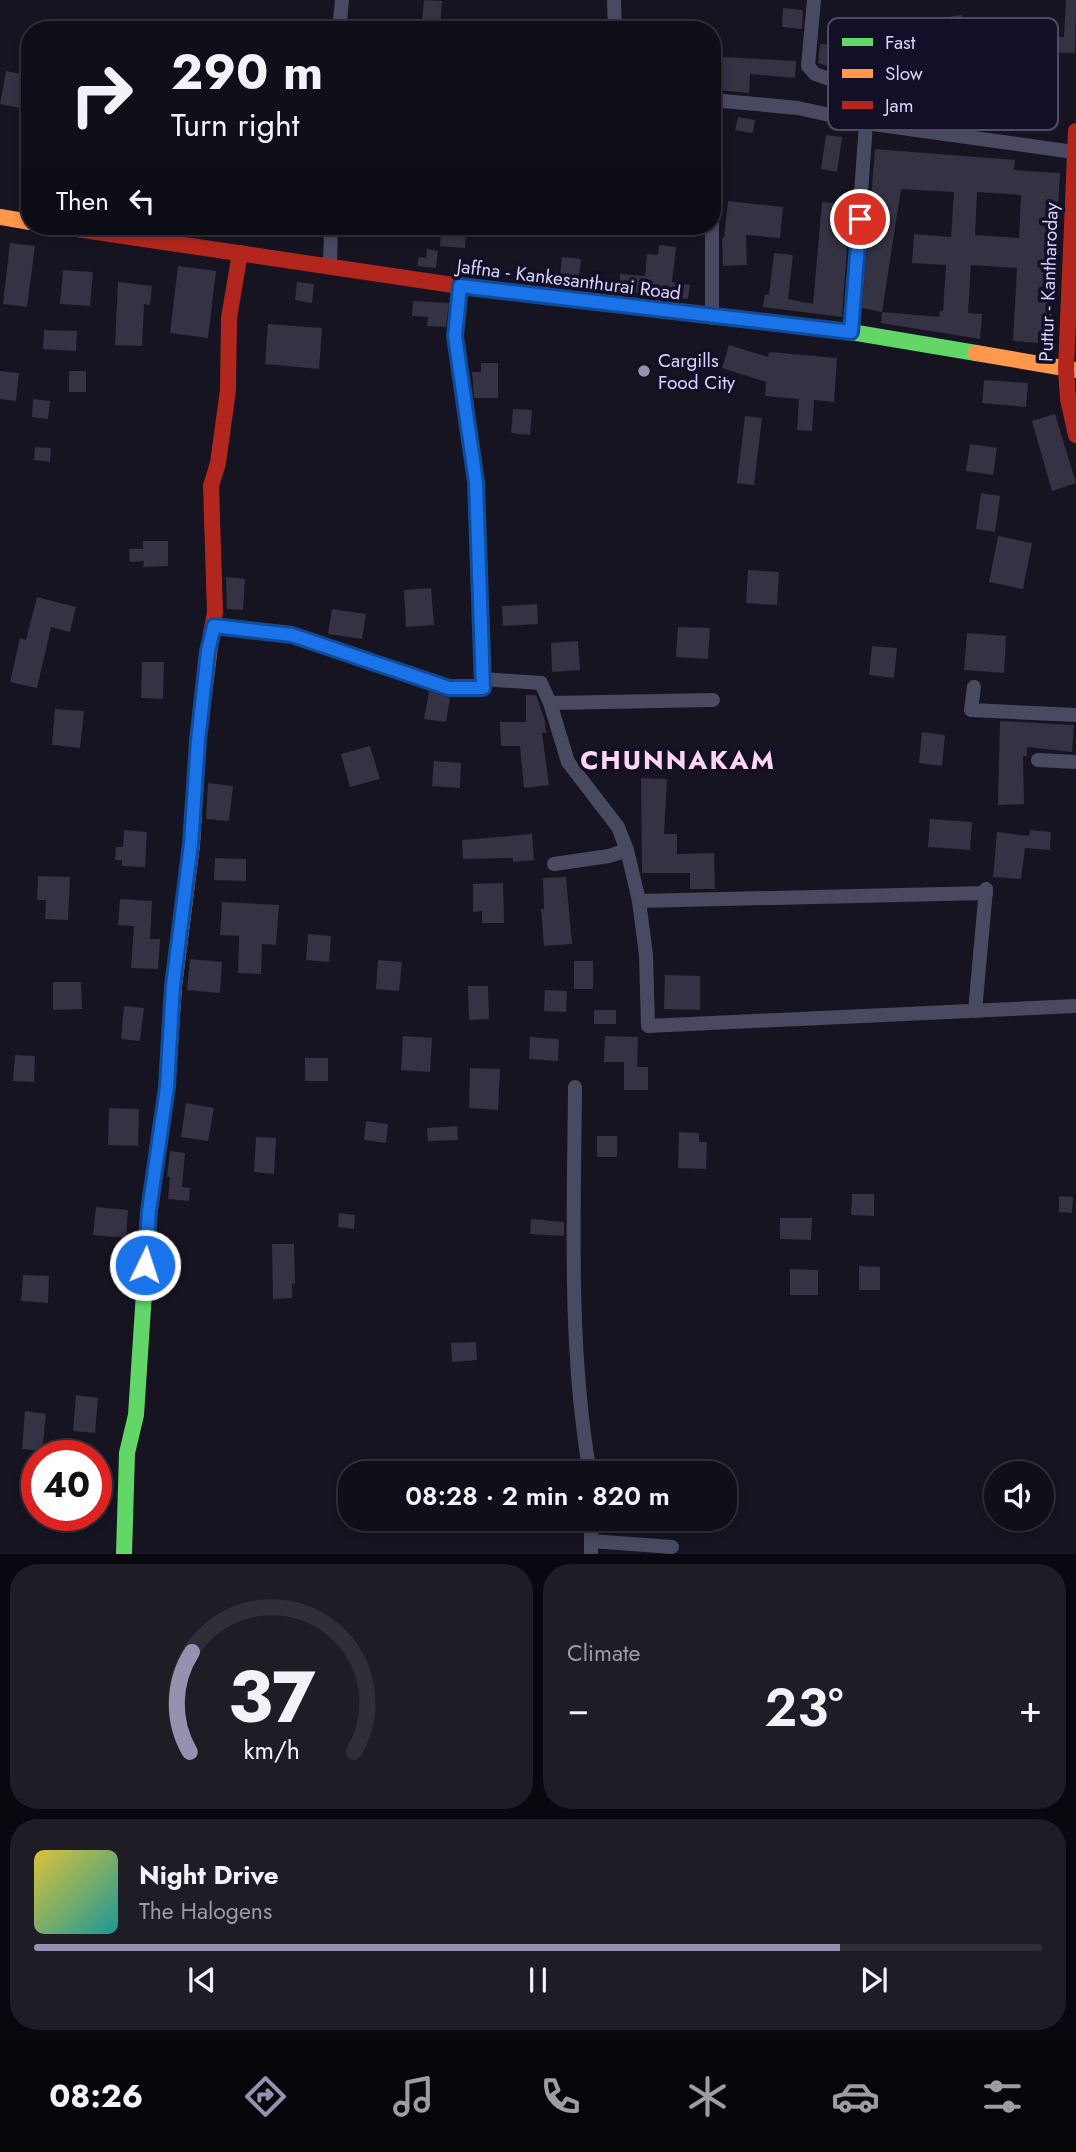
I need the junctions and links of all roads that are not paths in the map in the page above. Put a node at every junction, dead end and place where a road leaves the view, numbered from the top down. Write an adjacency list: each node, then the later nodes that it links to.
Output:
1 (342, 0): 4 (street)
2 (614, 0): 5 (street)
3 (814, 0): 6 (street)
4 (341, 21)
5 (615, 21)
6 (828, 79)
7 (721, 101): 8 (street)
8 (828, 115)
9 (865, 130): 22 (street)
10 (916, 130): 12 (street)
11 (1076, 131): 12 (main road, Puttur - Kantharoday)
12 (1074, 152): 23 (main road, Puttur - Kantharoday)
13 (0, 217): 14 (main road)
14 (21, 220)
15 (118, 235): 18 (main road, Jaffna - Kankesanthurai Road)
16 (331, 235): 19 (street)
17 (712, 235): 21 (street)
18 (240, 253): 19 (main road, Jaffna - Kankesanthurai Road); 25 (main road)
19 (330, 267): 20 (main road, Jaffna - Kankesanthurai Road)
20 (460, 286): 21 (main road, Jaffna - Kankesanthurai Road); 26 (street)
21 (712, 318): 22 (main road, Jaffna - Kankesanthurai Road)
22 (851, 332): 23 (main road, Jaffna - Kankesanthurai Road)
23 (1071, 369): 24 (main road, Puttur - Kantharoday)
24 (1076, 435)
25 (214, 626): 26 (street); 42 (main road)
26 (482, 679): 29 (street)
27 (974, 687): 30 (street)
28 (713, 700): 29 (street)
29 (550, 703): 33 (street)
30 (1076, 715)
31 (1038, 760): 32 (street)
32 (1076, 762)
33 (626, 850): 34 (street); 35 (street)
34 (554, 864)
35 (639, 901): 37 (street); 37 (street)
36 (1076, 1006): 37 (street)
37 (975, 1011)
38 (575, 1087): 39 (street)
39 (588, 1461)
40 (591, 1547): 41 (street)
41 (673, 1547)
42 (124, 1553)

